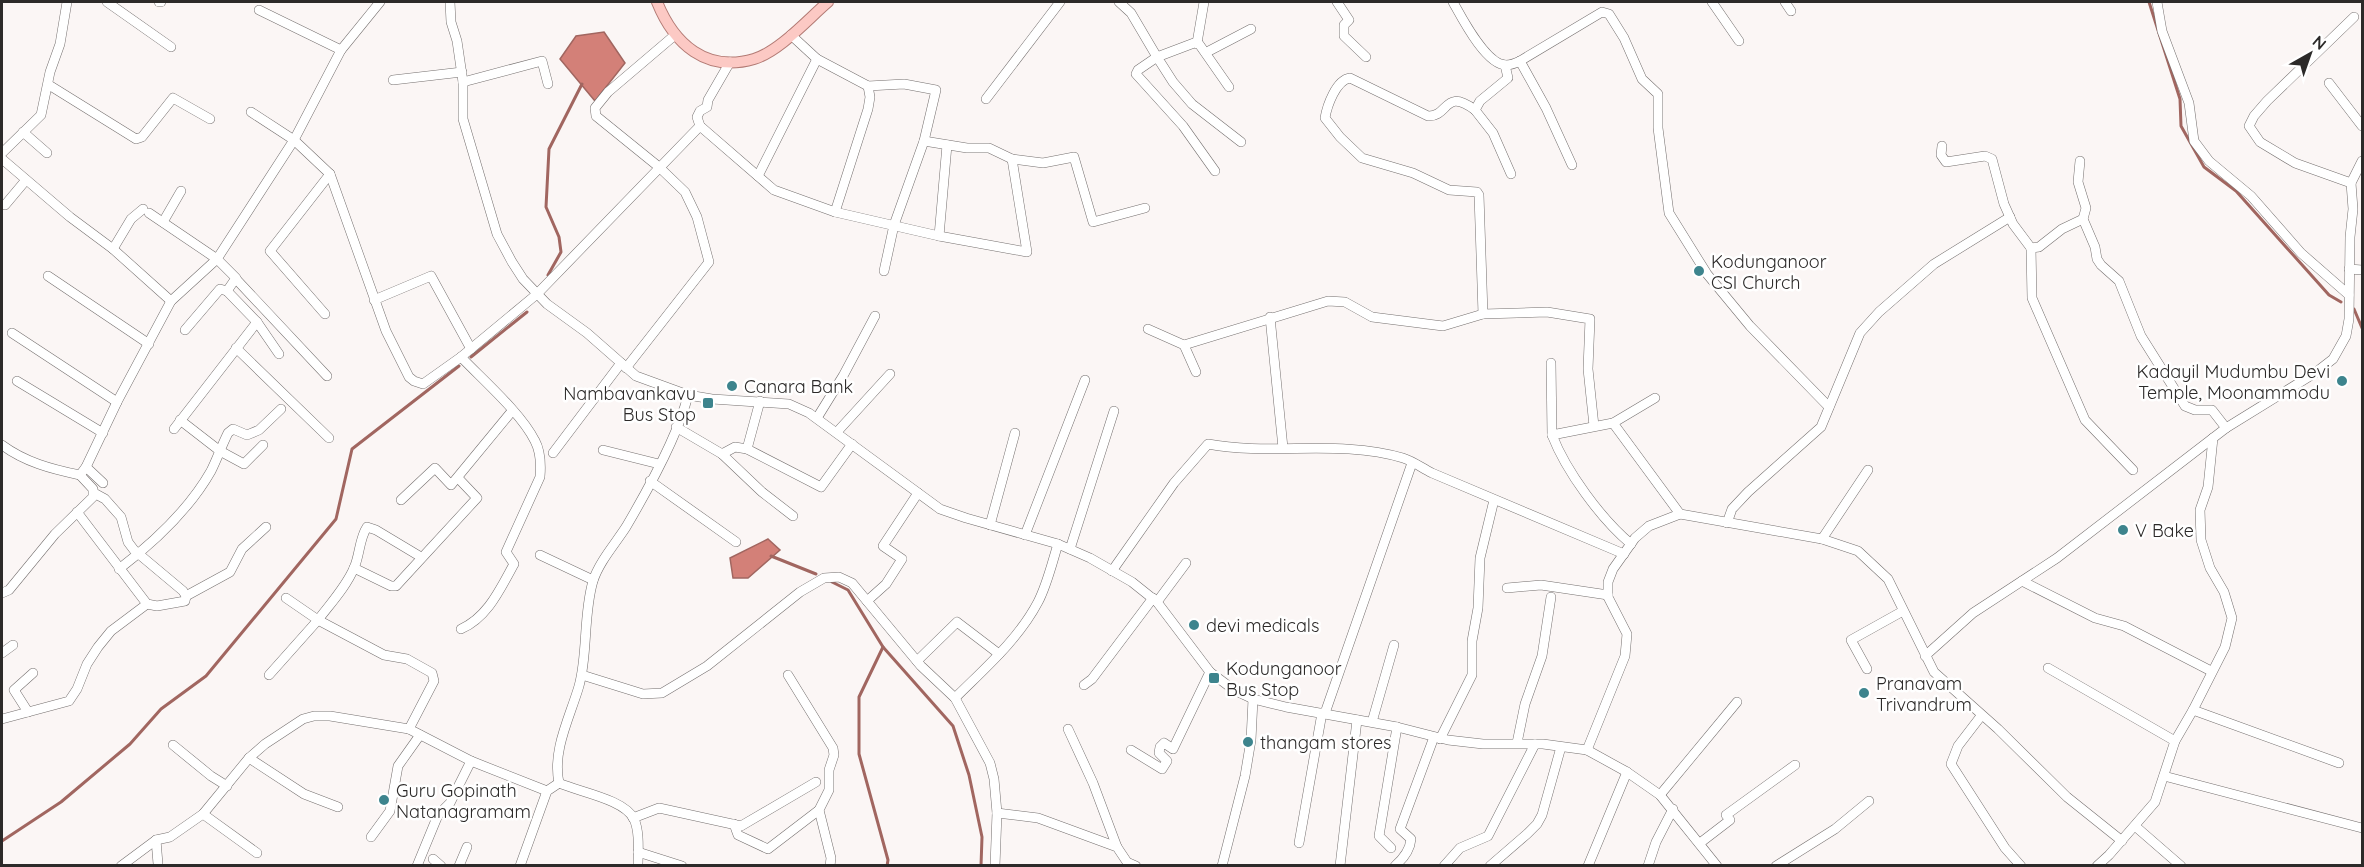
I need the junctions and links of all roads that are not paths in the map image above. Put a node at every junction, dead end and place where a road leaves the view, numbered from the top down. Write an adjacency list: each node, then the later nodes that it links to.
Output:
1 (67, 2): 36 (street)
2 (107, 2): 23 (street)
3 (380, 2): 24 (street)
4 (450, 2): 32 (street)
5 (657, 2): 19 (main road)
6 (828, 2): 20 (main road)
7 (1060, 2): 39 (street)
8 (1119, 2): 26 (street)
9 (1204, 2): 22 (street)
10 (1337, 2): 27 (street)
11 (1453, 2): 31 (street)
12 (1712, 2): 21 (street)
13 (1785, 2): 16 (street)
14 (2157, 2): 84 (street)
15 (259, 10): 24 (street)
16 (1791, 11)
17 (2354, 17): 64 (street)
18 (1251, 29): 25 (street)
19 (675, 35): 30 (main road); 58 (street)
20 (791, 35): 28 (street); 30 (main road)
21 (1739, 41)
22 (1197, 43): 25 (street); 26 (street)
23 (171, 47)
24 (341, 50): 46 (street)
25 (1207, 52): 38 (street)
26 (1157, 57): 48 (street); 59 (street)
27 (1366, 57)
28 (817, 59): 37 (street); 62 (street)
29 (1520, 61): 31 (street); 57 (street); 112 (street)
30 (730, 62): 43 (street)
31 (1505, 65): 40 (street)
32 (463, 77): 33 (street); 35 (street); 83 (street)
33 (393, 80)
34 (2329, 83): 44 (street)
35 (548, 84)
36 (48, 85): 42 (street); 45 (street)
37 (868, 86): 47 (street); 68 (street)
38 (1229, 87)
39 (986, 99)
40 (1475, 110): 61 (street); 88 (street)
41 (250, 112): 46 (street)
42 (210, 118)
43 (700, 126): 58 (street); 62 (street)
44 (2362, 126)
45 (23, 132): 51 (street); 52 (street)
46 (294, 140): 60 (street); 76 (street)
47 (924, 141): 49 (street); 72 (street)
48 (1241, 142)
49 (947, 145): 54 (street); 73 (street)
50 (1942, 146): 69 (street)
51 (2, 153)
52 (47, 153)
53 (2, 159): 63 (street)
54 (1012, 159): 67 (street); 73 (street)
55 (2080, 161): 70 (street)
56 (2362, 161): 64 (street)
57 (1572, 165)
58 (659, 167): 83 (street); 102 (street)
59 (1215, 171)
60 (330, 174): 85 (street); 87 (street)
61 (1511, 174)
62 (758, 176): 68 (street)
63 (26, 180): 66 (street); 75 (street)
64 (2350, 183): 77 (street)
65 (181, 191): 71 (street)
66 (5, 205)
67 (1145, 208)
68 (835, 212): 72 (street)
69 (2010, 217): 74 (street); 112 (street)
70 (2083, 219): 74 (street); 121 (street)
71 (163, 222): 75 (street); 76 (street)
72 (894, 225): 73 (street); 79 (street)
73 (939, 236)
74 (2031, 248): 142 (street)
75 (113, 249): 86 (street)
76 (218, 259): 81 (street); 86 (street)
77 (2349, 269): 78 (street); 84 (street)
78 (2362, 270)
79 (884, 271)
80 (48, 276): 95 (street)
81 (237, 279): 82 (street); 105 (street)
82 (227, 291): 91 (street); 93 (street)
83 (537, 294): 98 (street); 102 (street)
84 (2349, 295): 121 (street)
85 (374, 300): 98 (street); 100 (street)
86 (171, 302): 95 (street)
87 (325, 314)
88 (1483, 314): 90 (street); 119 (street)
89 (875, 316): 116 (street)
90 (1270, 317): 96 (street); 132 (street)
91 (257, 322): 97 (street); 99 (street)
92 (1148, 329): 96 (street)
93 (185, 330)
94 (12, 333): 111 (street)
95 (149, 344): 111 (street)
96 (1184, 345): 103 (street)
97 (236, 348): 117 (street); 127 (street)
98 (471, 349): 100 (street)
99 (279, 354)
100 (461, 357): 114 (street)
101 (1551, 363): 126 (street)
102 (623, 366): 108 (street); 136 (street)
103 (1196, 372)
104 (890, 374): 123 (street)
105 (327, 376)
106 (1085, 380): 157 (street)
107 (17, 381): 124 (street)
108 (688, 395): 110 (street); 120 (street)
109 (1654, 398): 118 (street)
110 (760, 401): 116 (street); 133 (street)
111 (117, 402): 124 (street)
112 (1829, 407): 154 (street)
113 (281, 409): 135 (street)
114 (512, 411): 144 (street); 184 (street)
115 (1114, 411): 162 (street)
116 (817, 418): 123 (street)
117 (180, 420): 122 (street); 135 (street)
118 (1613, 423): 119 (street); 152 (street)
119 (1594, 426): 126 (street)
120 (676, 427): 137 (street); 139 (street)
121 (2226, 428): 128 (street)
122 (174, 429)
123 (837, 432): 129 (street)
124 (103, 433): 140 (street)
125 (1015, 433): 155 (street)
126 (1552, 435): 161 (street)
127 (329, 438)
128 (2213, 438): 172 (street); 193 (street)
129 (852, 444): 133 (street); 148 (street)
130 (2, 445): 143 (street)
131 (263, 445): 135 (street)
132 (1283, 448): 138 (street); 170 (street)
133 (747, 449): 137 (street)
134 (603, 450): 139 (street)
135 (220, 451): 163 (street)
136 (553, 453)
137 (722, 454): 153 (street)
138 (1412, 463): 150 (street); 205 (street)
139 (659, 464): 145 (street)
140 (86, 467): 143 (street); 146 (street)
141 (1868, 470): 158 (street)
142 (2133, 470)
143 (80, 476): 147 (street)
144 (458, 478): 149 (street); 166 (street)
145 (650, 481): 159 (street); 171 (street)
146 (104, 483)
147 (94, 493): 151 (street); 163 (street)
148 (918, 493): 155 (street); 180 (street)
149 (401, 500)
150 (1494, 500): 164 (street); 214 (street)
151 (77, 512): 169 (street); 174 (street)
152 (1680, 514): 154 (street); 161 (street)
153 (793, 516)
154 (1727, 523): 158 (street)
155 (990, 525): 157 (street)
156 (266, 527): 176 (street)
157 (1025, 535): 160 (street)
158 (1822, 539): 182 (street)
159 (736, 542)
160 (1058, 544): 162 (street); 188 (street)
161 (1631, 544): 164 (street)
162 (1070, 549): 170 (street)
163 (140, 554): 169 (street); 176 (street)
164 (1624, 554): 175 (street)
165 (540, 555): 171 (street)
166 (421, 557): 168 (street); 168 (street)
167 (1186, 563): 179 (street)
168 (354, 568): 183 (street)
169 (119, 569): 181 (street)
170 (1112, 571): 179 (street)
171 (593, 580): 197 (street)
172 (2022, 581): 189 (street); 193 (street)
173 (1507, 588): 175 (street)
174 (2, 594)
175 (1608, 595): 221 (street)
176 (186, 596): 181 (street)
177 (1551, 597): 216 (street)
178 (286, 598): 183 (street)
179 (1155, 600): 194 (street); 199 (street)
180 (867, 602): 190 (street); 197 (street)
181 (147, 604): 204 (street)
182 (1904, 611): 189 (street); 192 (street)
183 (318, 621): 196 (street); 211 (street)
184 (461, 629)
185 (13, 645): 187 (street)
186 (1394, 645): 209 (street)
187 (2, 654)
188 (999, 654): 190 (street); 200 (street)
189 (1925, 656): 206 (street)
190 (917, 661): 200 (street)
191 (2048, 668): 215 (street)
192 (1867, 669)
193 (2211, 671): 203 (street)
194 (1210, 672): 201 (street); 220 (street)
195 (33, 673): 204 (street)
196 (269, 675)
197 (582, 675): 229 (street)
198 (788, 675): 236 (street)
199 (1084, 685)
200 (955, 698): 237 (street)
201 (1253, 699): 205 (street); 267 (street)
202 (1737, 702): 232 (street)
203 (2193, 710): 215 (street); 224 (street)
204 (28, 712): 207 (street)
205 (1323, 713): 208 (street); 246 (street)
206 (1982, 716): 245 (street); 275 (street)
207 (2, 719)
208 (1357, 720): 209 (street); 268 (street)
209 (1372, 722): 210 (street)
210 (1396, 727): 214 (street); 250 (street)
211 (409, 729): 213 (street); 222 (street)
212 (1068, 729): 249 (street)
213 (420, 735): 223 (street); 243 (street)
214 (1437, 738): 216 (street); 269 (street)
215 (2175, 741): 227 (street)
216 (1517, 743): 217 (street)
217 (1535, 744): 219 (street); 270 (street)
218 (173, 745): 230 (street)
219 (1561, 747): 221 (street); 271 (street)
220 (1131, 750)
221 (1587, 750): 226 (street)
222 (249, 758): 230 (street); 234 (street)
223 (471, 761): 231 (street); 258 (street)
224 (2339, 763)
225 (1795, 765): 247 (street)
226 (1627, 772): 232 (street); 272 (street)
227 (2164, 776): 241 (street); 242 (street)
228 (816, 782): 240 (street)
229 (559, 783): 231 (street); 239 (street)
230 (227, 786): 238 (street)
231 (547, 791): 261 (street)
232 (1660, 795): 235 (street)
233 (1869, 801): 274 (street)
234 (338, 807)
235 (1673, 809): 247 (street); 273 (street)
236 (819, 810): 240 (street); 264 (street)
237 (997, 813): 249 (street); 265 (street)
238 (203, 814): 244 (street); 252 (street)
239 (633, 818): 240 (street); 251 (street)
240 (734, 824)
241 (2135, 826): 245 (street); 277 (street)
242 (2362, 828)
243 (370, 837)
244 (156, 840): 254 (street); 257 (street)
245 (2122, 841): 276 (street)
246 (1299, 843)
247 (1700, 843): 256 (street)
248 (467, 846): 260 (street)
249 (1117, 847): 255 (street)
250 (1391, 848)
251 (638, 852): 262 (street); 263 (street)
252 (256, 853)
253 (433, 859): 259 (street)
254 (158, 864)
255 (1125, 864): 266 (street)
256 (1716, 865)
257 (121, 866)
258 (417, 866)
259 (441, 866)
260 (459, 866)
261 (519, 866)
262 (638, 866)
263 (682, 866)
264 (830, 866)
265 (995, 866)
266 (1136, 866)
267 (1222, 866)
268 (1340, 866)
269 (1395, 866)
270 (1444, 866)
271 (1490, 866)
272 (1588, 866)
273 (1648, 866)
274 (1776, 866)
275 (2021, 866)
276 (2097, 866)
277 (2181, 866)

